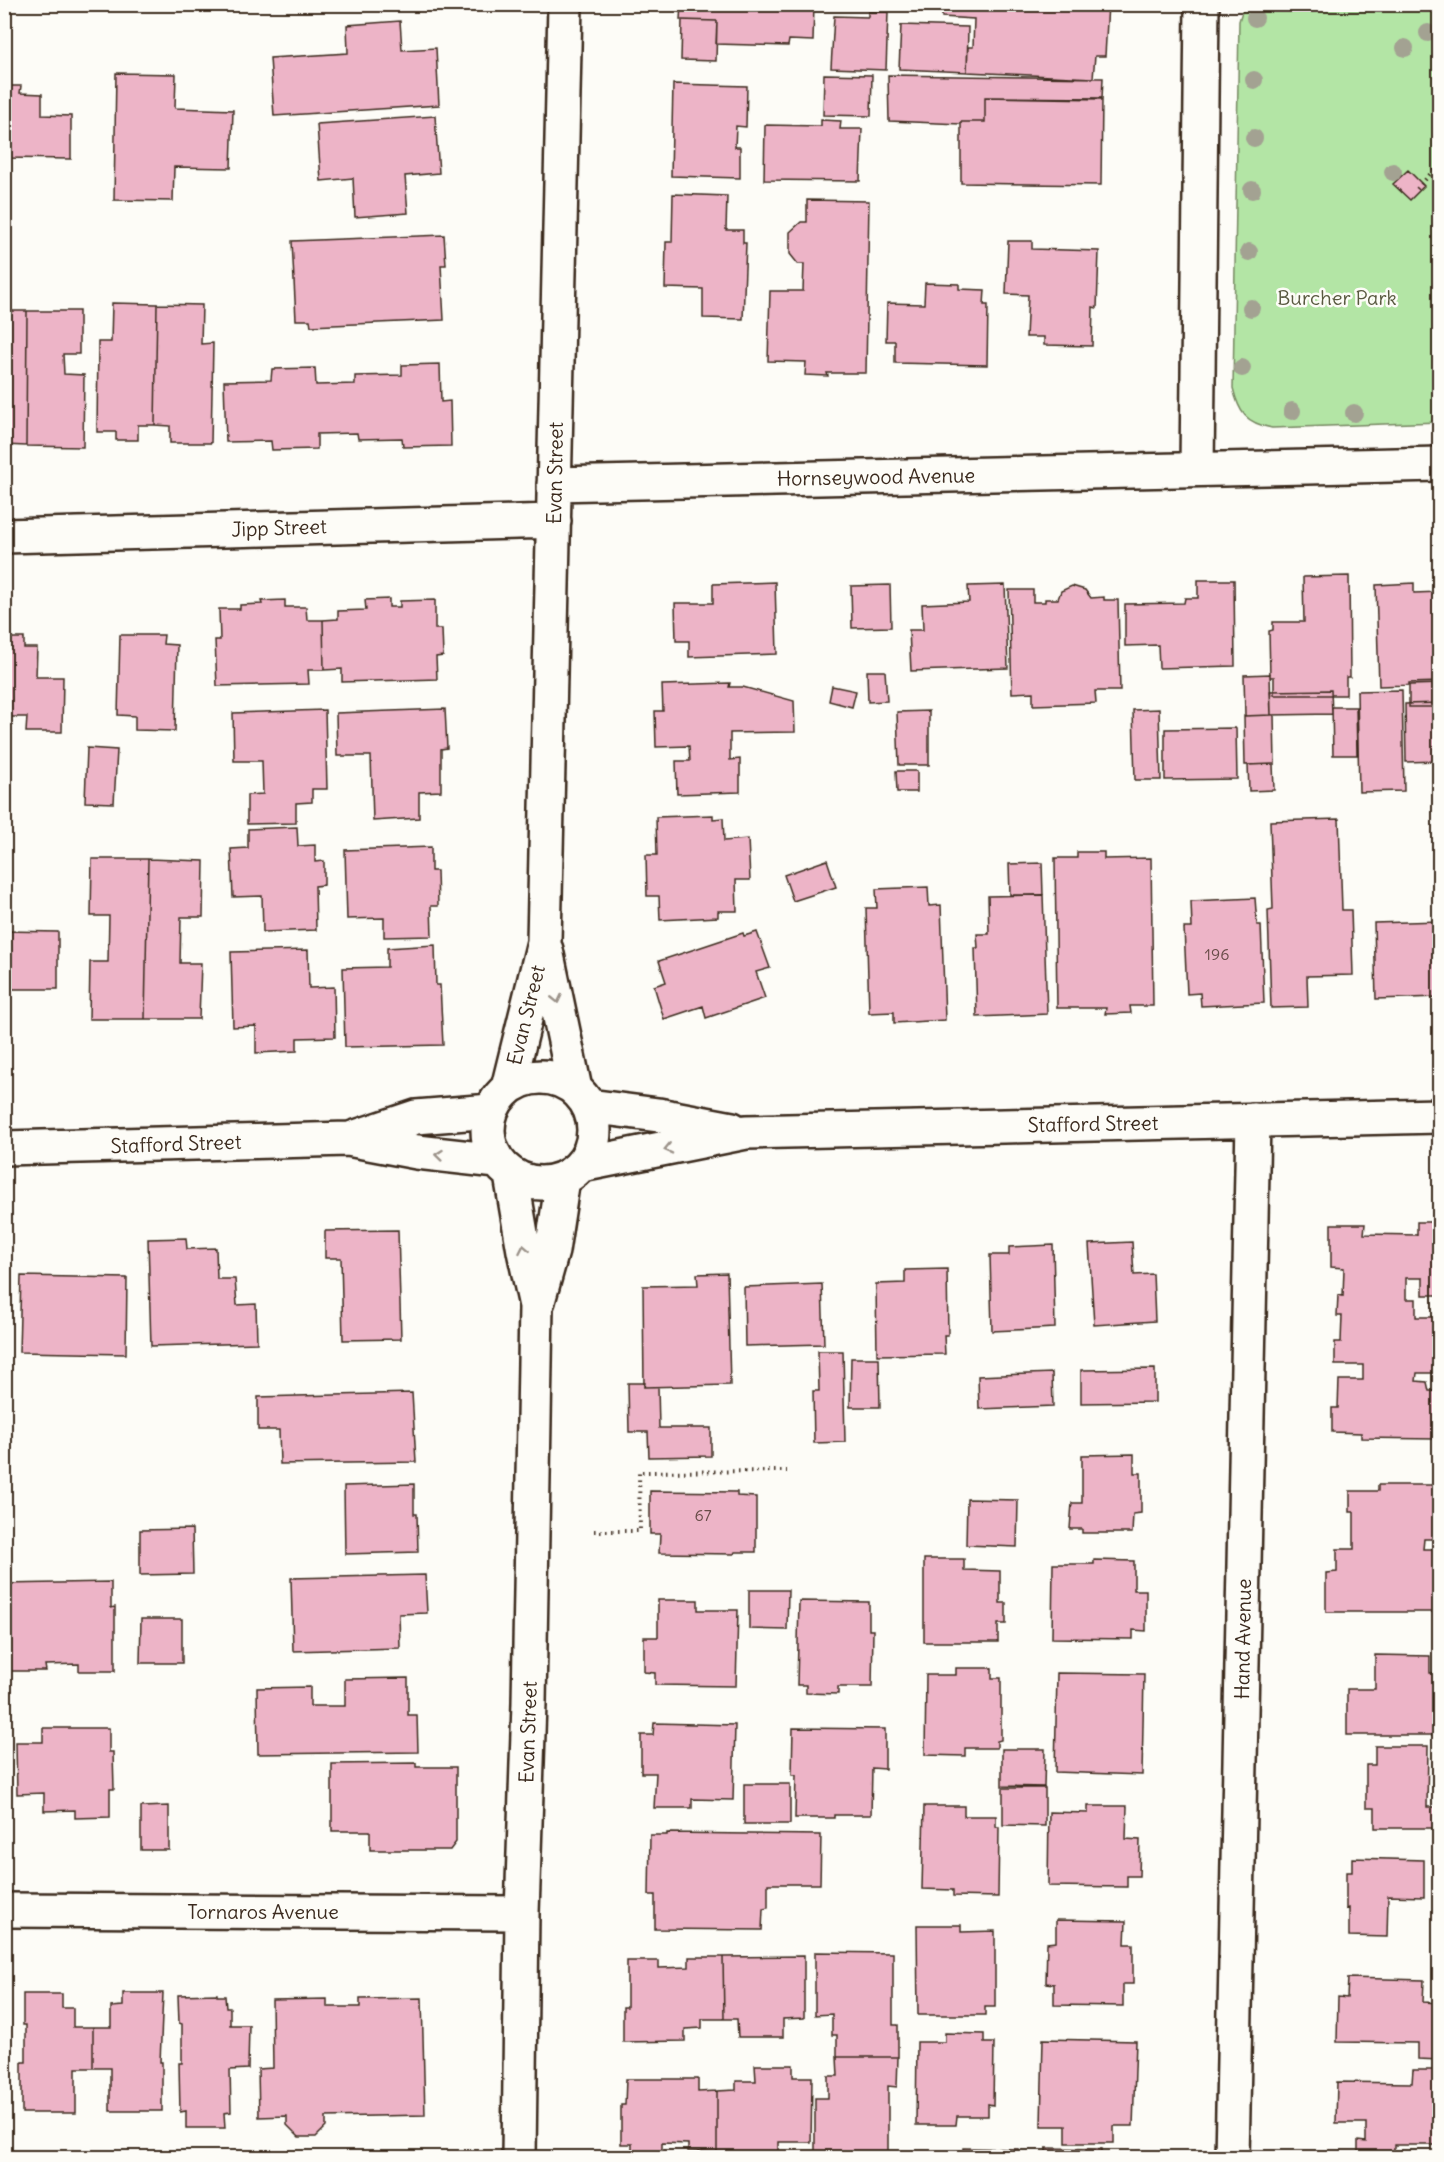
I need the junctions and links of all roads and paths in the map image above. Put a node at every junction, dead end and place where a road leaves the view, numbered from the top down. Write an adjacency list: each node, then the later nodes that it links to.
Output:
1 (565, 4): 7 (street, Evan Street)
2 (1202, 4): 6 (street)
3 (1440, 164): 4 (path)
4 (1417, 189)
5 (1440, 464): 6 (street, Hornseywood Avenue)
6 (1197, 469): 7 (street, Hornseywood Avenue)
7 (555, 484): 8 (street, Evan Street)
8 (554, 521): 9 (street, Jipp Street); 10 (street, Evan Street)
9 (4, 536)
10 (544, 942): 11 (street, Evan Street, one-way to 11); 12 (street, Evan Street)
11 (582, 1097): 12 (street); 15 (street, Stafford Street); 19 (street)
12 (499, 1100): 16 (street, Stafford Street); 18 (street)
13 (1440, 1116): 14 (street, Stafford Street)
14 (1254, 1120): 15 (street, Stafford Street); 26 (street, Hand Avenue)
15 (746, 1131): 19 (street, Stafford Street, one-way to 19)
16 (348, 1139): 17 (street, Stafford Street); 18 (street, Stafford Street, one-way to 16)
17 (4, 1148)
18 (504, 1168): 19 (street); 20 (street, Evan Street, one-way to 18)
19 (572, 1172): 20 (street, Evan Street)
20 (536, 1306): 24 (street, Evan Street)
21 (787, 1471): 22 (path)
22 (594, 1531)
23 (4, 1910): 24 (street, Tornaros Avenue)
24 (522, 1913): 25 (street, Evan Street)
25 (519, 2157)
26 (1232, 2157)

